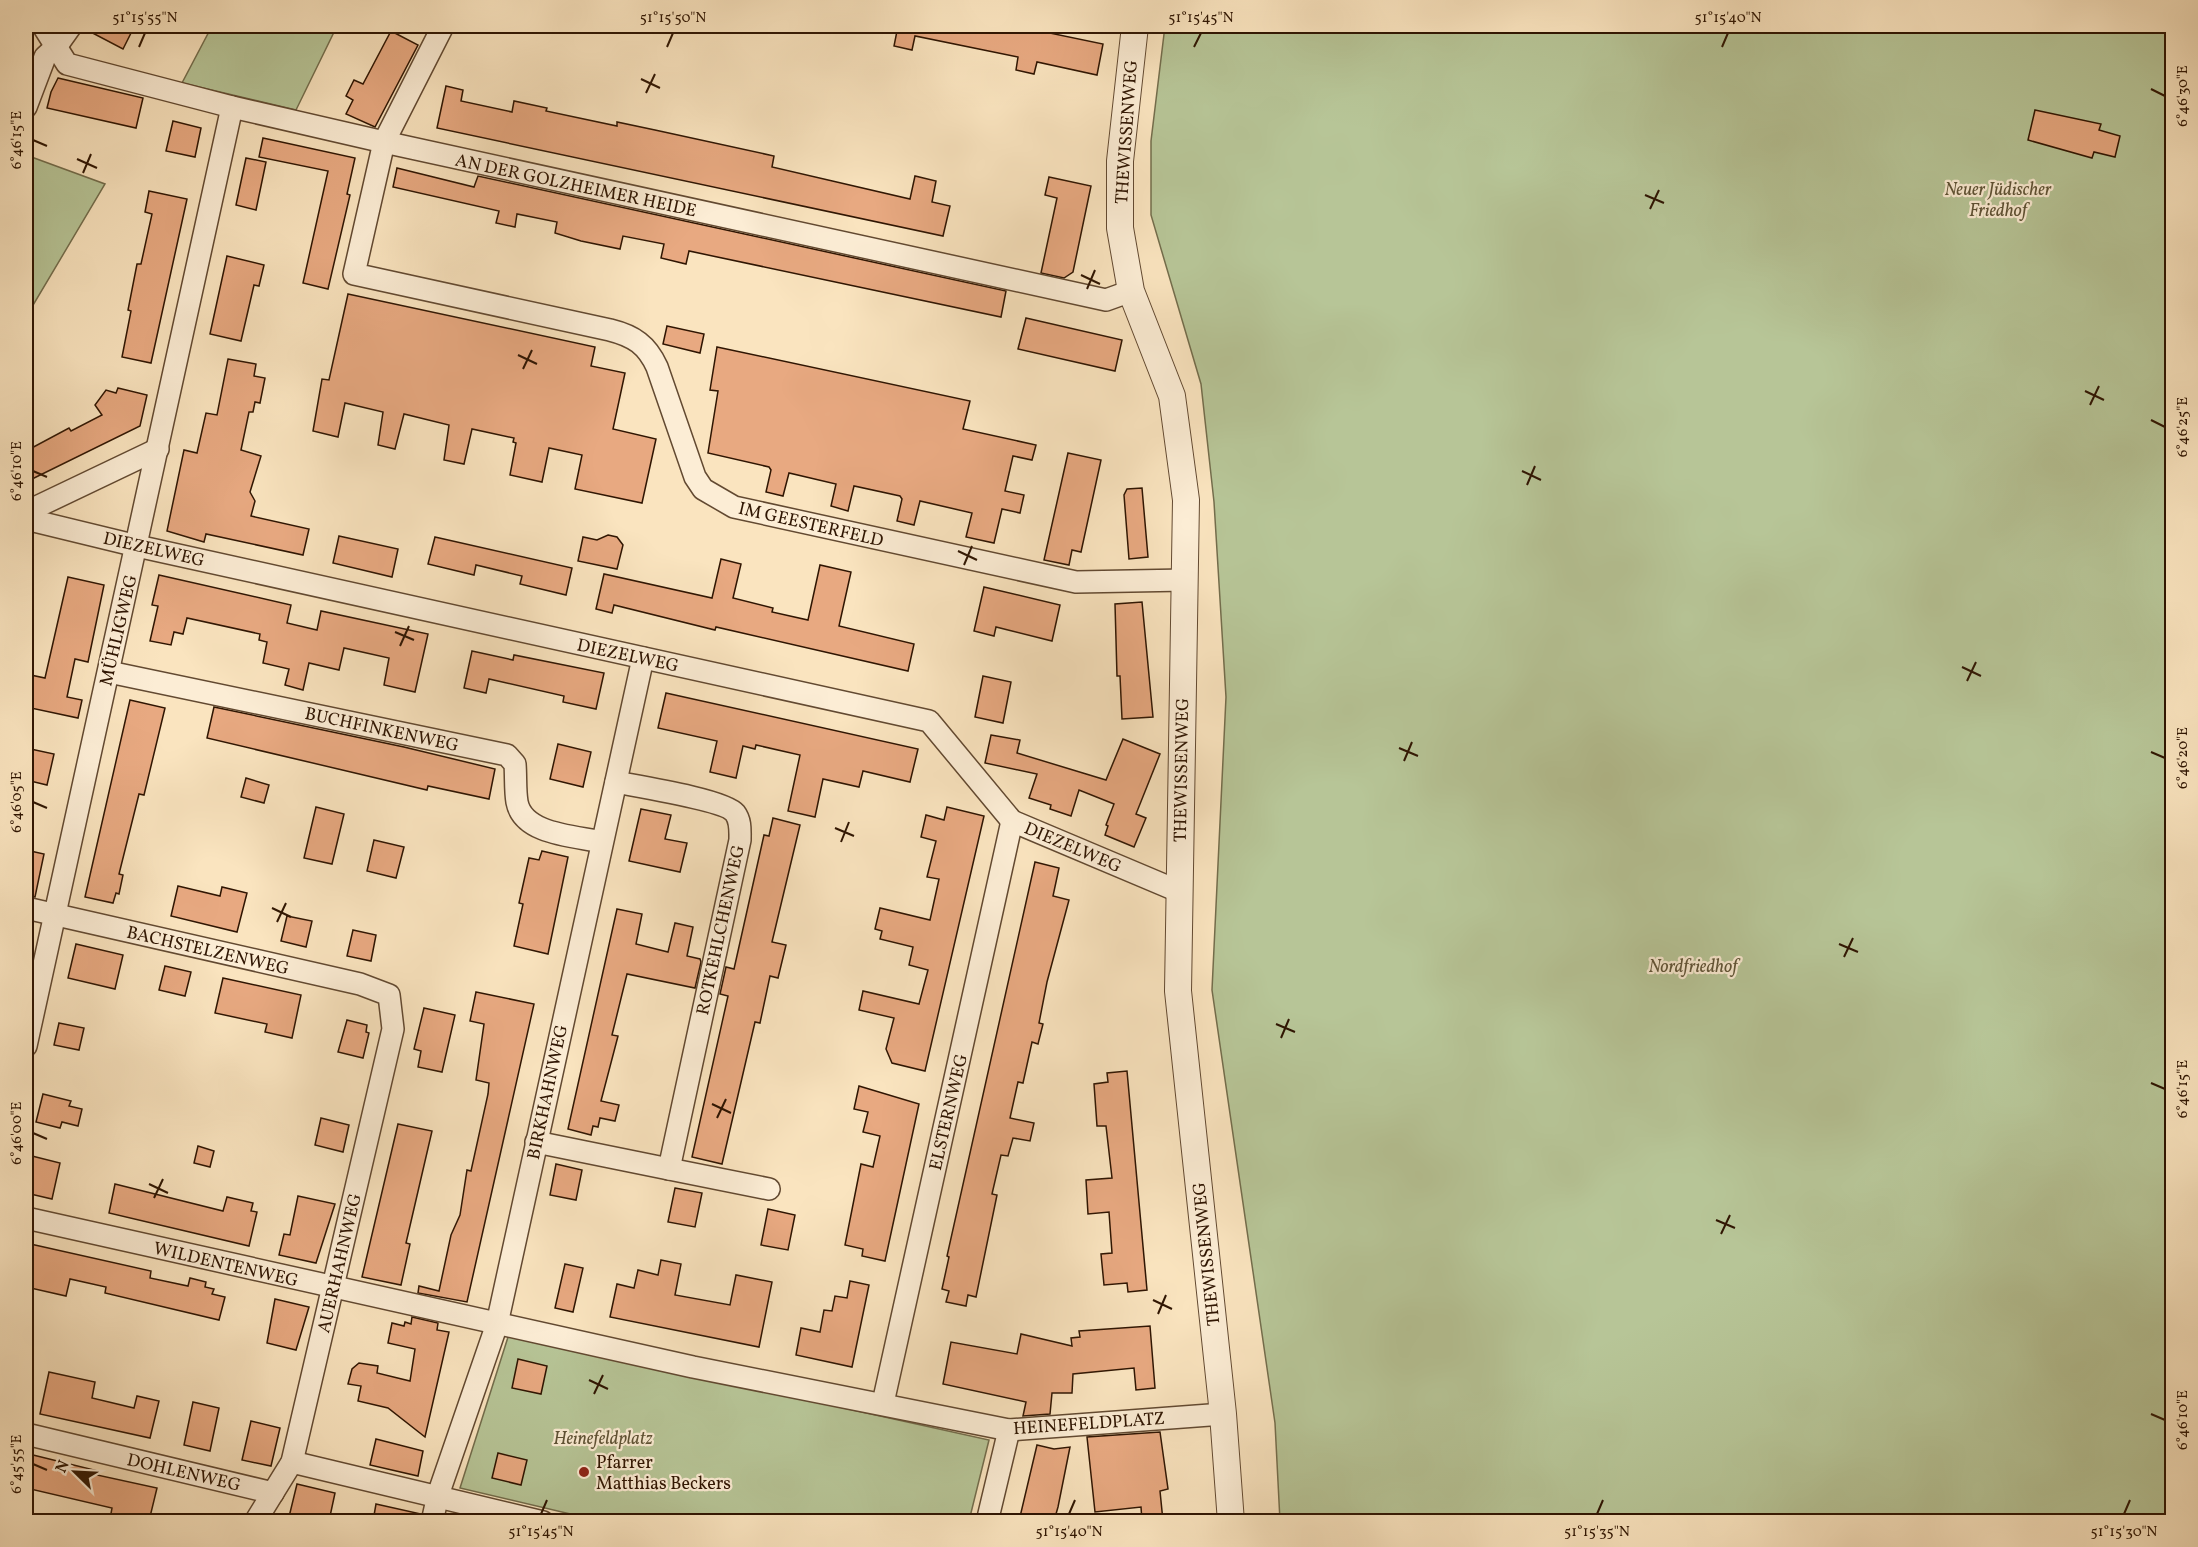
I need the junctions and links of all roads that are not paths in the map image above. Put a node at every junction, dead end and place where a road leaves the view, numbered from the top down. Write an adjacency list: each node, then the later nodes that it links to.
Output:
1 (43, 26): 5 (street, AN DER GOLZHEIMER HEIDE)
2 (71, 26): 5 (street)
3 (443, 26): 8 (street)
4 (1135, 26): 9 (street, THEWISSENWEG)
5 (56, 47): 6 (street); 7 (street, AN DER GOLZHEIMER HEIDE)
6 (26, 107)
7 (232, 107): 8 (street, AN DER GOLZHEIMER HEIDE); 10 (street, MÜHLIGWEG)
8 (384, 142): 9 (street, AN DER GOLZHEIMER HEIDE); 14 (street, IM GEESTERFELD)
9 (1131, 291): 14 (street, THEWISSENWEG)
10 (158, 449): 11 (street); 13 (street, MÜHLIGWEG)
11 (26, 512)
12 (26, 519): 13 (street, DIEZELWEG)
13 (137, 546): 15 (street, DIEZELWEG); 16 (street, MÜHLIGWEG)
14 (1186, 580): 20 (street, THEWISSENWEG)
15 (643, 658): 17 (street, BIRKHAHNWEG); 18 (street, DIEZELWEG)
16 (109, 672): 19 (street, BUCHFINKENWEG); 22 (street, MÜHLIGWEG)
17 (616, 782): 19 (street, BIRKHAHNWEG); 26 (street, ROTKEHLCHENWEG)
18 (1012, 821): 20 (street, DIEZELWEG); 31 (street, ELSTERNWEG)
19 (602, 842): 25 (street, BIRKHAHNWEG)
20 (1178, 891): 32 (street, THEWISSENWEG)
21 (26, 908): 22 (street, BACHSTELZENWEG)
22 (55, 915): 23 (street, BACHSTELZENWEG); 24 (street, MÜHLIGWEG)
23 (389, 995): 29 (street, AUERHAHNWEG)
24 (26, 1046)
25 (536, 1142): 26 (street); 30 (street, BIRKHAHNWEG)
26 (669, 1169): 27 (street)
27 (769, 1189)
28 (26, 1218): 29 (street, WILDENTENWEG)
29 (333, 1288): 30 (street, WILDENTENWEG); 35 (street, AUERHAHNWEG)
30 (497, 1324): 31 (street, HEINEFELDPLATZ); 37 (street, BIRKHAHNWEG)
31 (883, 1403): 33 (street, HEINEFELDPLATZ)
32 (1223, 1414): 33 (street, HEINEFELDPLATZ); 42 (street, THEWISSENWEG)
33 (1009, 1431): 41 (street)
34 (26, 1434): 36 (street, DOHLENWEG)
35 (292, 1462): 36 (street, AUERHAHNWEG); 37 (street)
36 (273, 1493): 38 (street, AUERHAHNWEG)
37 (438, 1495): 39 (street, BIRKHAHNWEG); 40 (street)
38 (255, 1521)
39 (432, 1521)
40 (543, 1521)
41 (987, 1521)
42 (1232, 1521)

